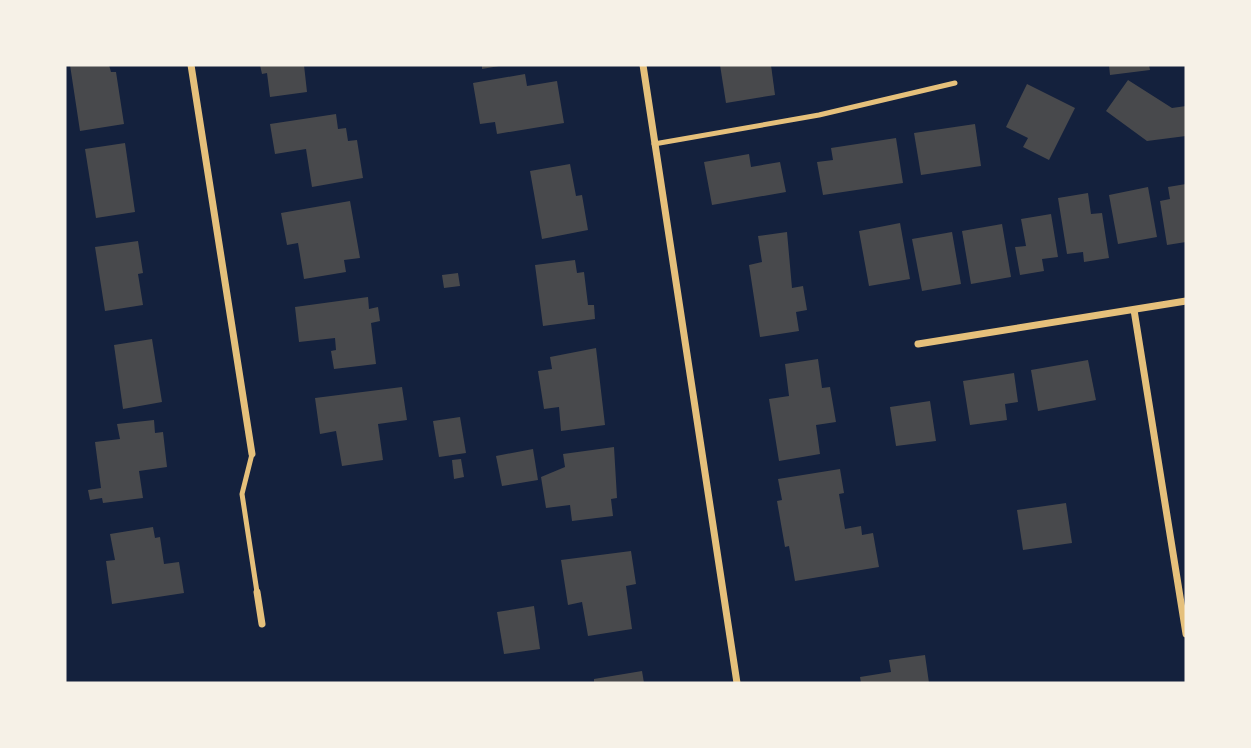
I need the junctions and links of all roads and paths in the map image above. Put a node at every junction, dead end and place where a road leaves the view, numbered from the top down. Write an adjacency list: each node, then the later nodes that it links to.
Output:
1 (191, 65): 8 (street)
2 (643, 65): 4 (street)
3 (955, 83): 4 (lane)
4 (654, 144): 12 (street)
5 (1186, 301): 6 (street)
6 (1134, 310): 7 (street); 11 (street)
7 (918, 344)
8 (253, 454): 9 (lane)
9 (257, 592): 10 (street)
10 (262, 624)
11 (1186, 634)
12 (737, 683)

